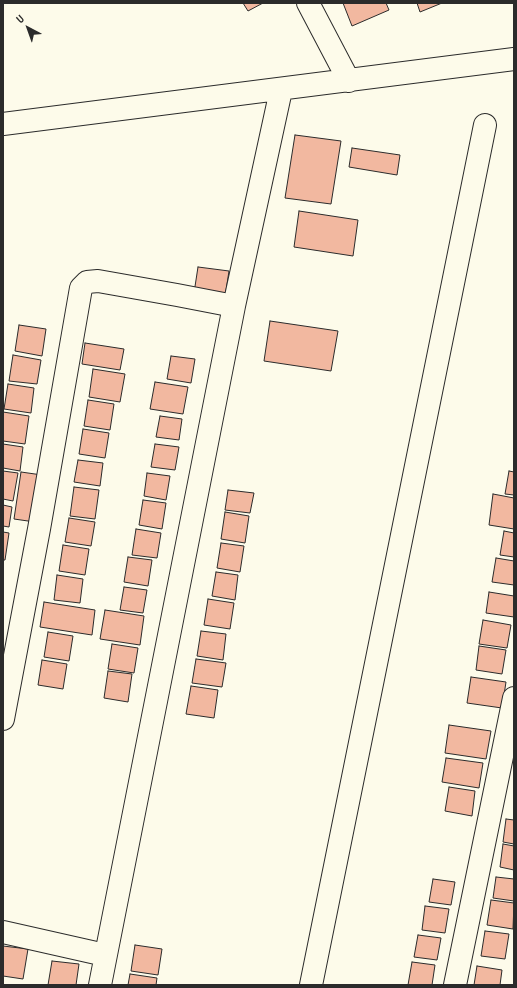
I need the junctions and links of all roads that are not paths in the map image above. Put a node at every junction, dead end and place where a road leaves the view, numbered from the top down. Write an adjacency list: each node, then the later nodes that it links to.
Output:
1 (308, 3): 3 (street)
2 (514, 59): 3 (street)
3 (349, 81): 4 (street)
4 (281, 90): 5 (street); 7 (street)
5 (3, 124)
6 (485, 125): 13 (street)
7 (234, 306): 9 (street); 11 (street)
8 (514, 698): 14 (street)
9 (3, 720)
10 (3, 932): 11 (street)
11 (105, 955): 12 (street)
12 (100, 985)
13 (311, 985)
14 (455, 985)

